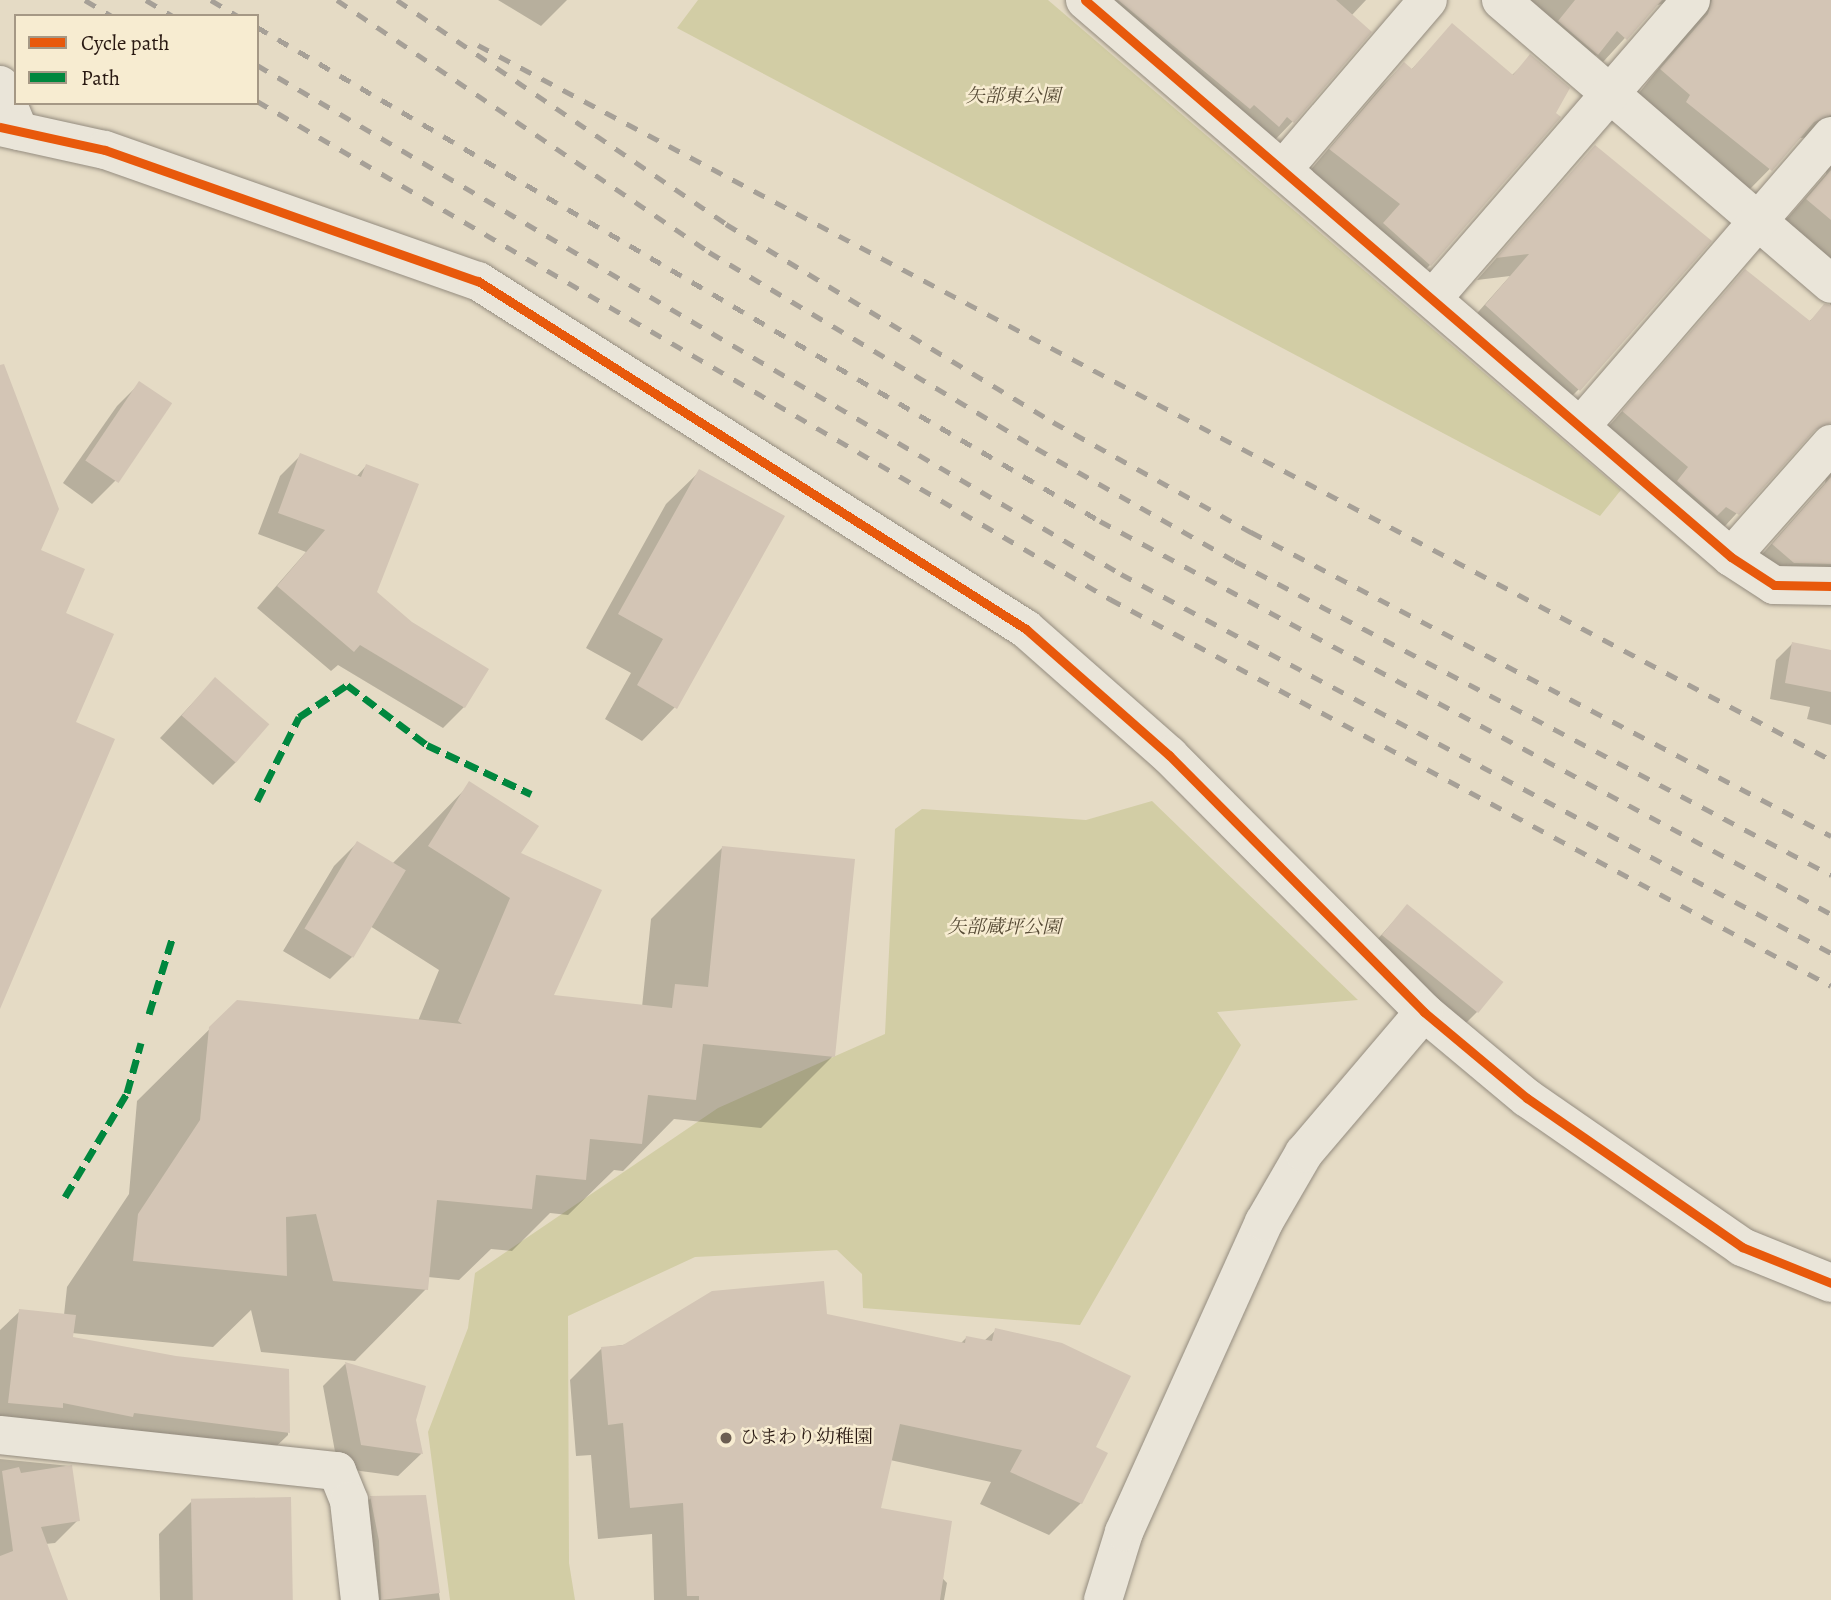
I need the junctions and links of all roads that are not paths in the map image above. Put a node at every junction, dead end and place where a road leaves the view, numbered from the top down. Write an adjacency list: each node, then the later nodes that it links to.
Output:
1 (1085, 0): 9 (street)
2 (1427, 0): 9 (street)
3 (1501, 0): 6 (street)
4 (1691, 0): 6 (street)
5 (0, 85): 7 (street)
6 (1610, 94): 10 (street); 12 (street)
7 (9, 129): 17 (street)
8 (1831, 136): 10 (street)
9 (1284, 168): 12 (street)
10 (1758, 221): 11 (street); 13 (street)
11 (1831, 284)
12 (1433, 298): 13 (street)
13 (1581, 426): 15 (street)
14 (1831, 444): 15 (street)
15 (1731, 557): 16 (street)
16 (1831, 586)
17 (1424, 1012): 18 (street); 21 (street)
18 (1831, 1283)
19 (0, 1435): 20 (street)
20 (360, 1600)
21 (1103, 1600)

